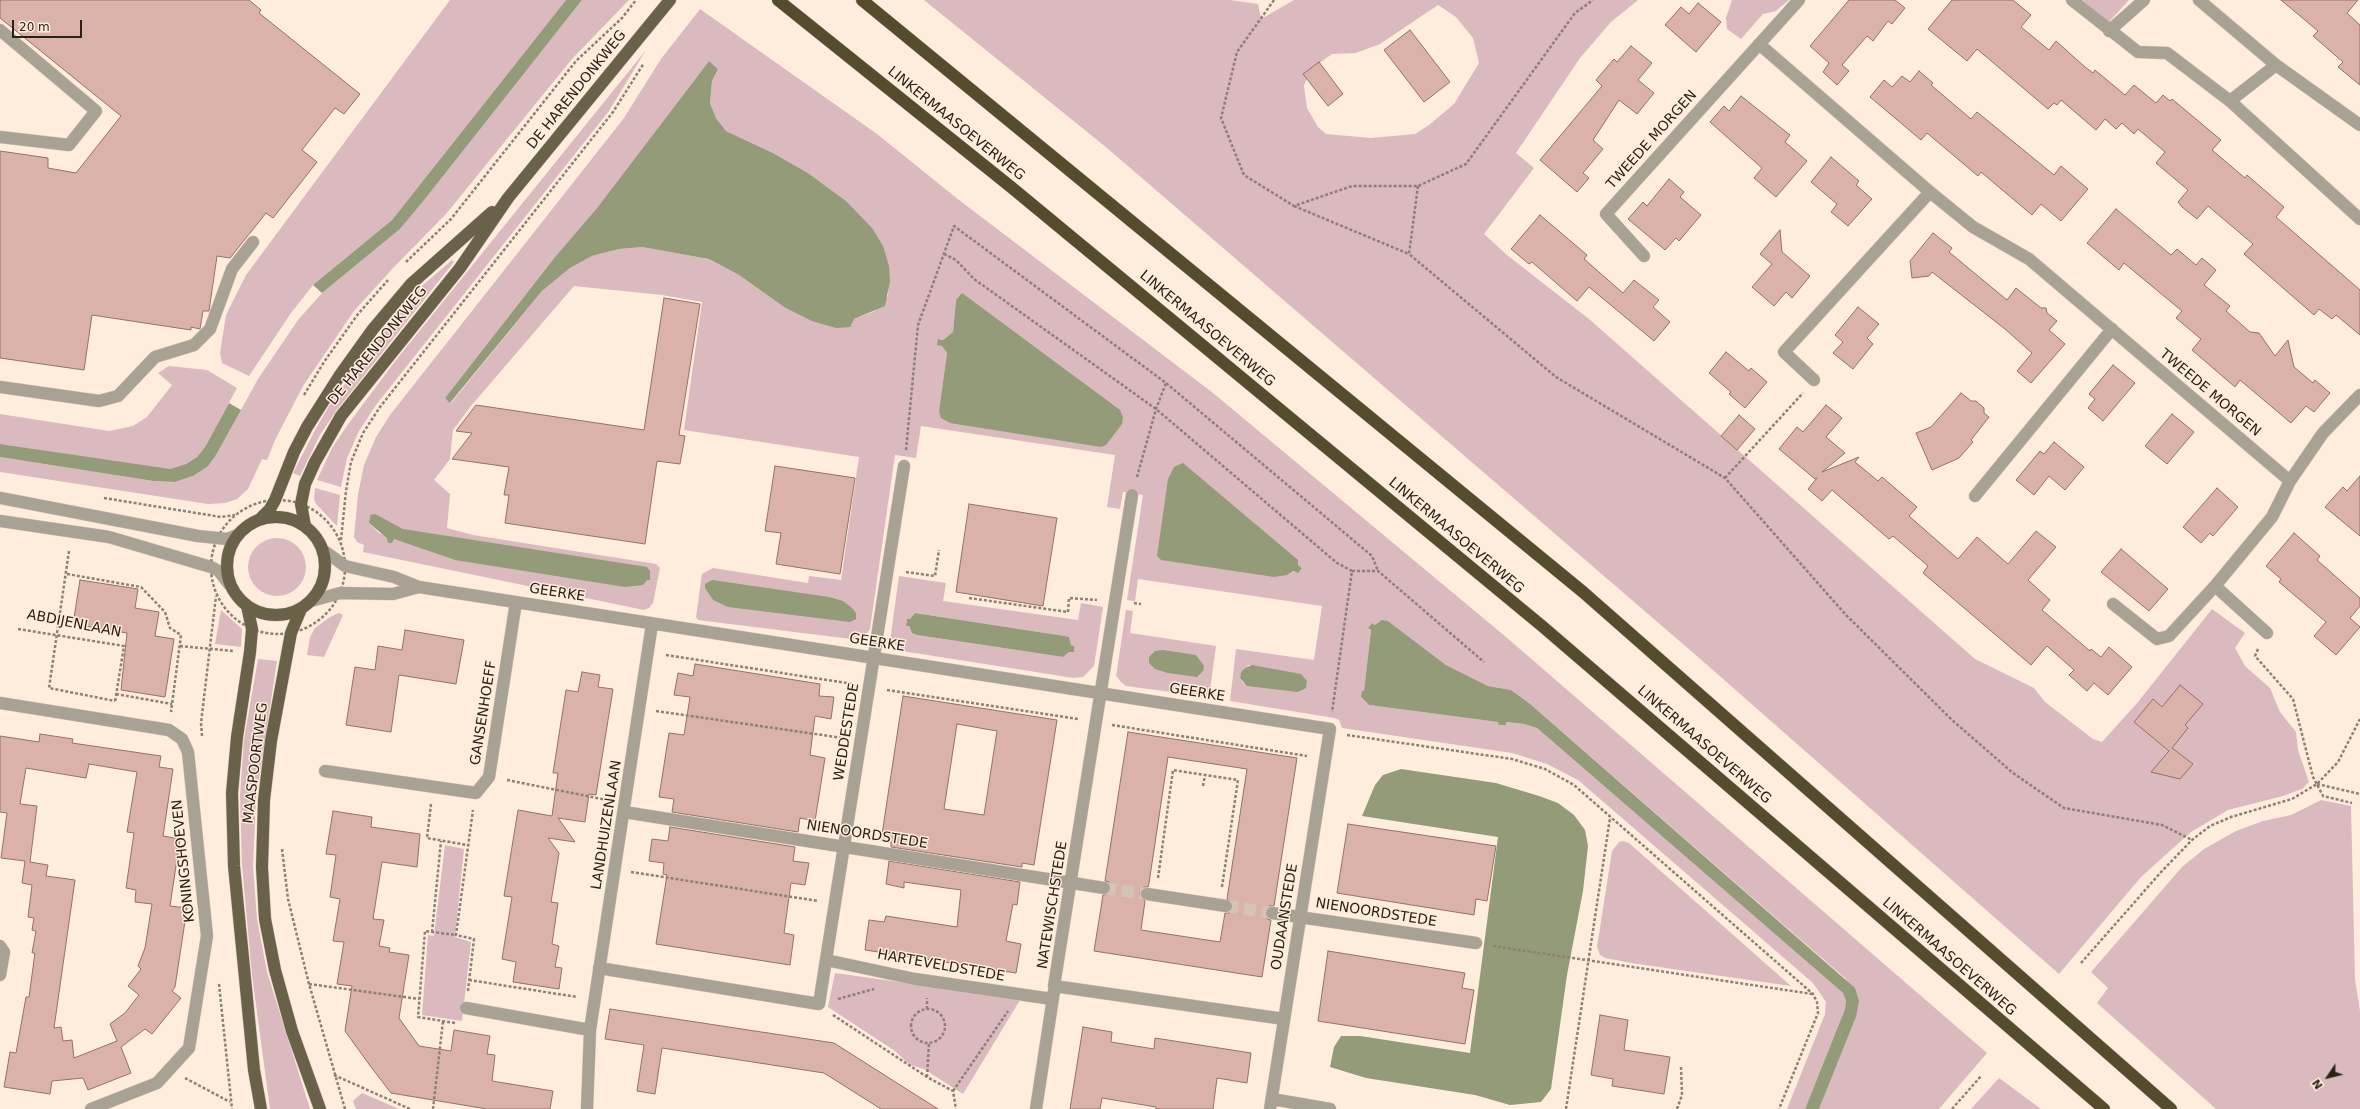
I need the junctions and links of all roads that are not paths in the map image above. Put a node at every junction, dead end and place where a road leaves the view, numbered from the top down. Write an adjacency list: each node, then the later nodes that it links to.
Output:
1 (670, 0): 16 (main road, DE HARENDONKWEG)
2 (778, 0): 73 (highway, LINKERMAASOEVERWEG)
3 (862, 0): 74 (highway)
4 (1799, 0): 10 (street, TWEEDE MORGEN)
5 (2072, 0): 9 (street)
6 (2144, 0): 9 (street)
7 (2199, 0): 11 (street)
8 (0, 30): 14 (street)
9 (2109, 31): 12 (street)
10 (1759, 44): 15 (street, TWEEDE MORGEN); 19 (street, TWEEDE MORGEN)
11 (2276, 65): 12 (street); 13 (street)
12 (2230, 101): 17 (street)
13 (2360, 126)
14 (0, 137)
15 (1930, 192): 20 (street, TWEEDE MORGEN); 21 (street)
16 (508, 198): 29 (main road, DE HARENDONKWEG); 31 (main road, DE HARENDONKWEG)
17 (2360, 219)
18 (253, 242): 22 (street)
19 (1644, 256)
20 (2112, 329): 25 (street, TWEEDE MORGEN); 27 (street)
21 (1814, 380)
22 (0, 387)
23 (2360, 394): 25 (street)
24 (904, 466): 43 (street, WEDDESTEDE)
25 (2290, 481): 35 (street)
26 (1132, 495): 44 (street, NATEWISCHSTEDE)
27 (1975, 496)
28 (0, 498): 32 (street)
29 (260, 519): 31 (main road); 32 (main road)
30 (0, 521): 34 (street)
31 (305, 526): 33 (main road)
32 (237, 535): 34 (main road)
33 (323, 550): 36 (street, GEERKE); 39 (main road)
34 (229, 584): 40 (main road)
35 (2215, 586): 38 (street); 42 (street)
36 (419, 587): 37 (street, GEERKE); 39 (street, GEERKE)
37 (516, 602): 41 (street, GEERKE); 47 (street, GANSENHOEFF)
38 (2113, 604)
39 (306, 605): 40 (main road); 69 (main road, MAASPOORTWEG)
40 (247, 606): 68 (main road, MAASPOORTWEG)
41 (652, 624): 43 (street, GEERKE); 48 (street, LANDHUIZENLAAN)
42 (2267, 633)
43 (875, 658): 44 (street, GEERKE); 49 (street, WEDDESTEDE)
44 (1102, 693): 46 (street, GEERKE); 50 (street, NATEWISCHSTEDE)
45 (0, 703): 67 (street, KONINGSHOEVEN)
46 (1330, 729): 55 (street, OUDAANSTEDE)
47 (325, 771)
48 (624, 812): 49 (street, NIENOORDSTEDE); 59 (street, LANDHUIZENLAAN)
49 (843, 846): 50 (street, NIENOORDSTEDE); 58 (street, WEDDESTEDE)
50 (1072, 881): 51 (street, NIENOORDSTEDE); 61 (street, NATEWISCHSTEDE)
51 (1104, 888)
52 (1147, 894): 53 (street)
53 (1226, 906)
54 (1272, 913): 55 (street, NIENOORDSTEDE)
55 (1300, 916): 56 (street, NIENOORDSTEDE); 64 (street, OUDAANSTEDE)
56 (1476, 943)
57 (0, 946): 60 (street)
58 (826, 960): 59 (street, WEDDESTEDE); 62 (street, HARTEVELDSTEDE)
59 (599, 968): 65 (street, LANDHUIZENLAAN)
60 (0, 975)
61 (1054, 986): 62 (street); 64 (street, NATEWISCHSTEDE)
62 (1052, 999): 71 (street)
63 (466, 1008): 65 (street)
64 (1284, 1019): 66 (street, OUDAANSTEDE)
65 (590, 1030): 70 (street, LANDHUIZENLAAN)
66 (1271, 1104): 72 (street)
67 (91, 1109)
68 (261, 1109)
69 (320, 1109)
70 (587, 1109)
71 (1036, 1109)
72 (1330, 1109)
73 (2104, 1109)
74 (2171, 1109)

